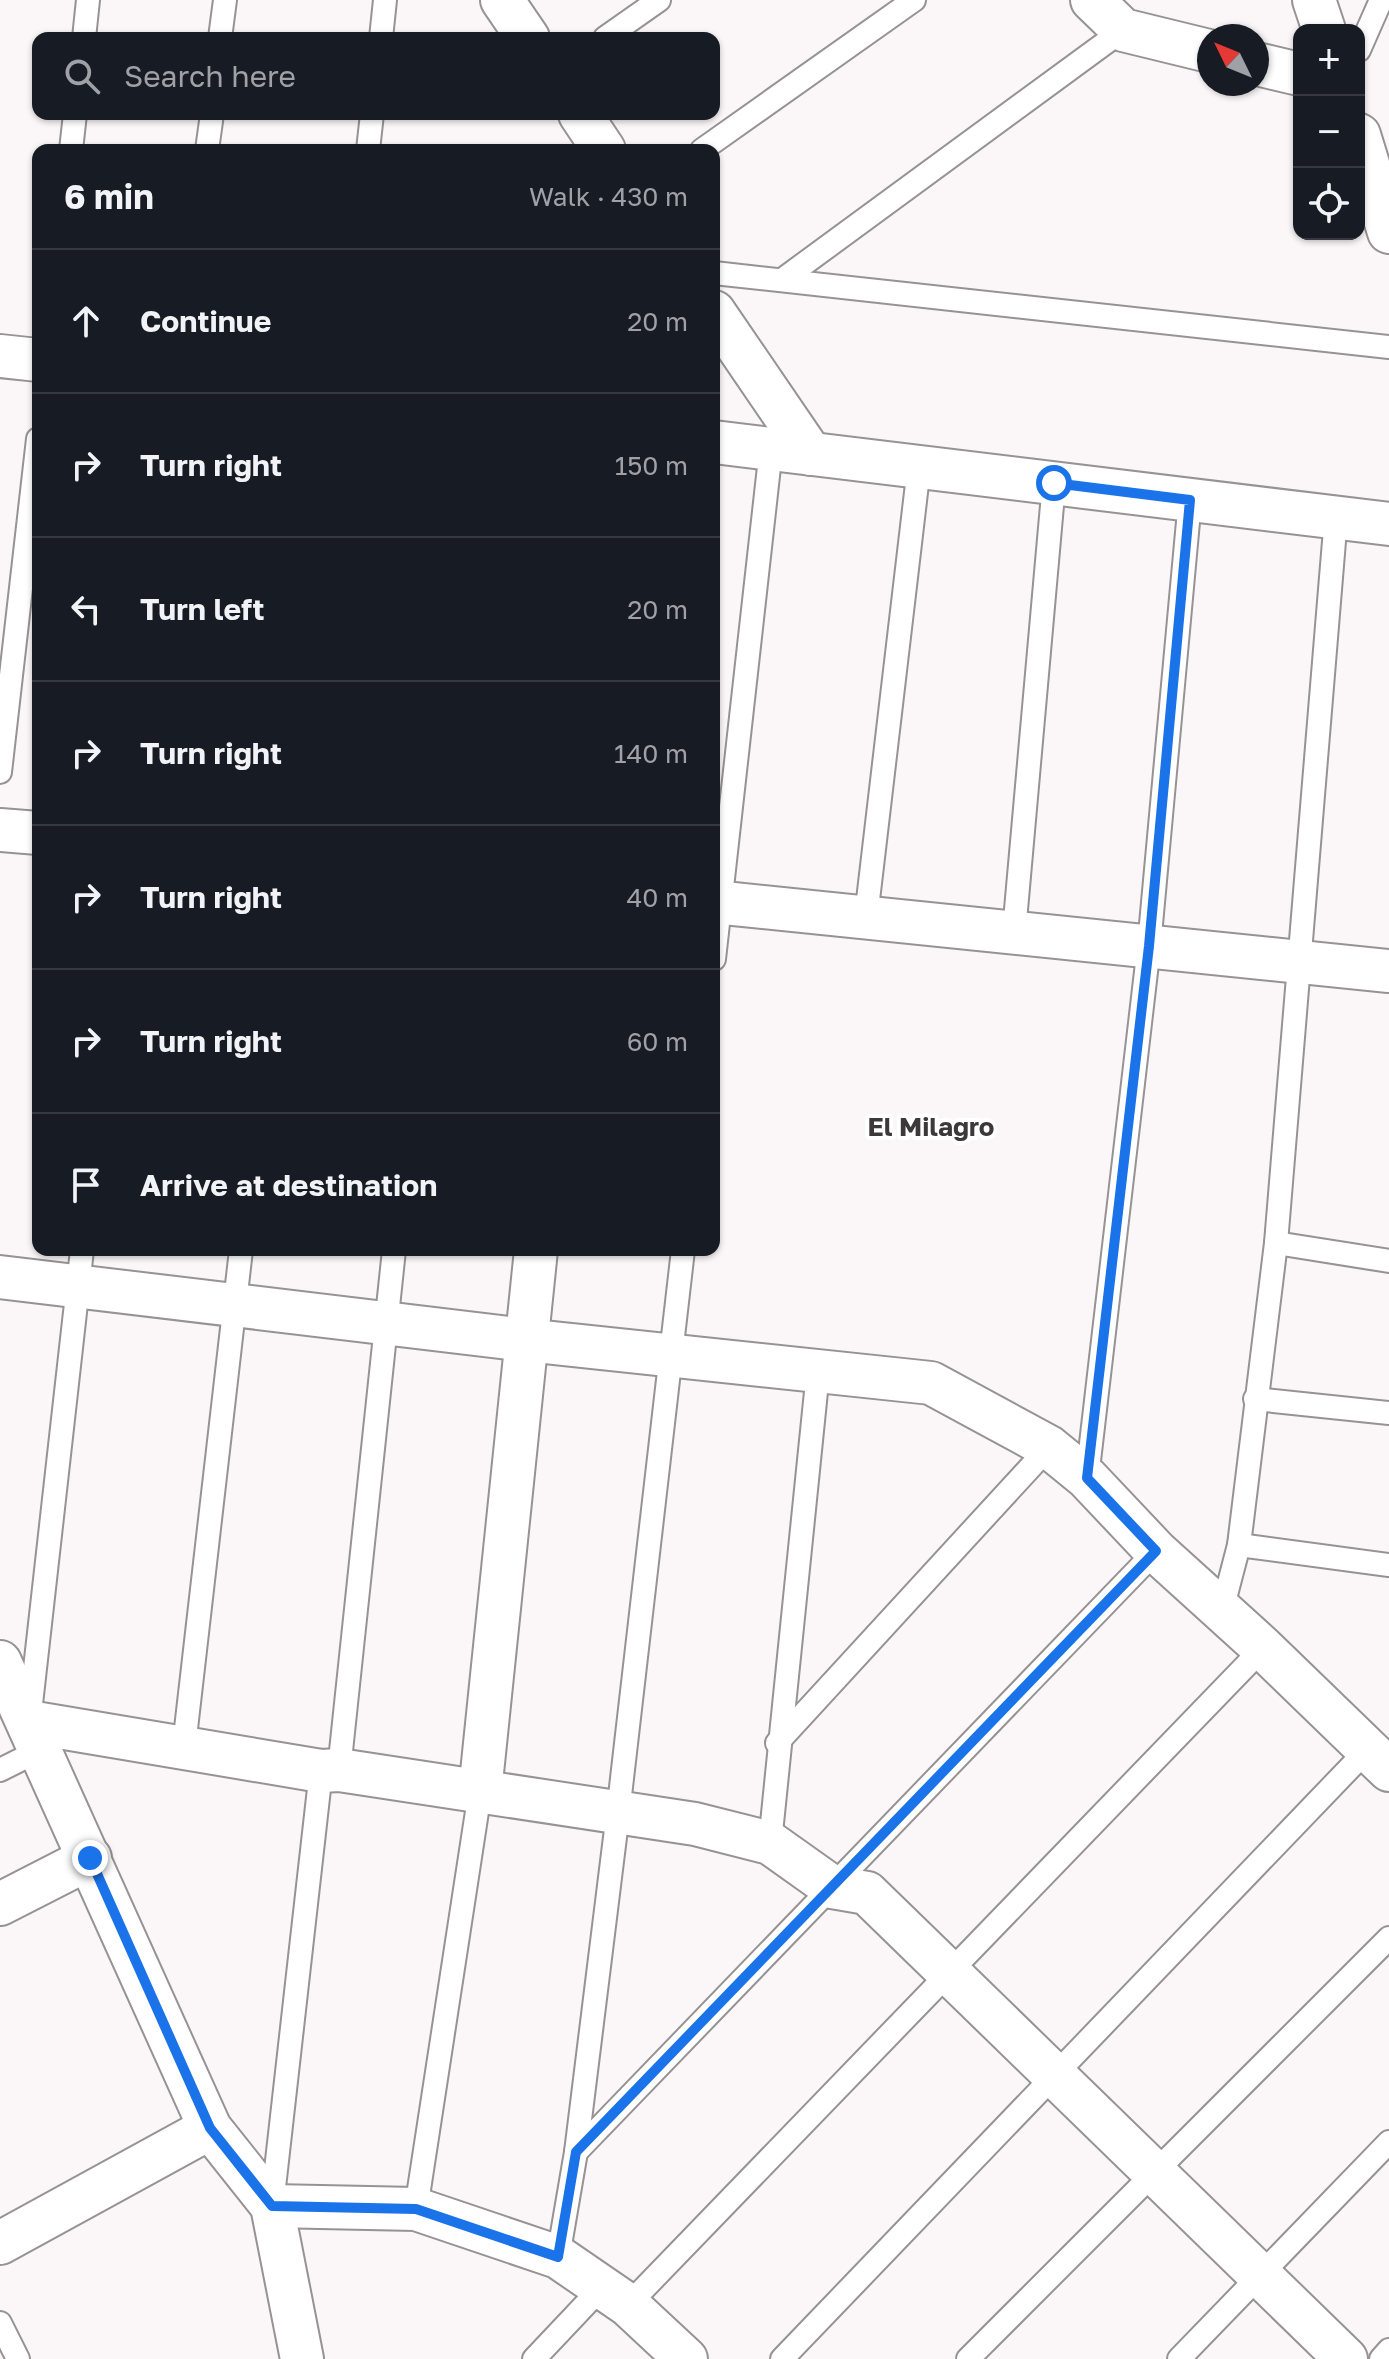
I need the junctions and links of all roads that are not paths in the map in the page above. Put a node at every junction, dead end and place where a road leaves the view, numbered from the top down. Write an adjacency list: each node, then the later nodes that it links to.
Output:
1 (88, 0): 12 (lane)
2 (225, 0): 13 (lane)
3 (385, 0): 14 (lane)
4 (502, 0): 15 (street)
5 (659, 0): 16 (lane)
6 (914, 0): 29 (lane)
7 (1092, 0): 11 (street)
8 (1314, 0): 10 (street)
9 (1381, 0): 17 (lane)
10 (1322, 24)
11 (1123, 30): 18 (street); 33 (lane)
12 (85, 32)
13 (221, 32)
14 (382, 32)
15 (524, 32)
16 (614, 32)
17 (1365, 36)
18 (1197, 48)
19 (1269, 67): 20 (street)
20 (1293, 73)
21 (74, 120): 25 (lane)
22 (211, 120): 26 (lane)
23 (371, 120): 27 (lane)
24 (584, 120): 28 (street)
25 (72, 144)
26 (208, 144)
27 (369, 144)
28 (600, 144)
29 (710, 144)
30 (1365, 154): 31 (street)
31 (1389, 232)
32 (720, 274): 33 (lane)
33 (782, 280): 35 (lane)
34 (720, 323): 39 (street)
35 (1389, 347)
36 (0, 356): 37 (street)
37 (32, 359)
38 (720, 443): 39 (street)
39 (791, 451): 40 (street); 49 (lane)
40 (919, 467): 41 (street); 51 (lane)
41 (1054, 483): 43 (street); 52 (lane)
42 (32, 492): 46 (lane)
43 (1190, 500): 44 (street); 53 (lane)
44 (1336, 517): 45 (street); 54 (lane)
45 (1389, 524)
46 (0, 772)
47 (0, 830): 48 (street)
48 (32, 833)
49 (720, 884)
50 (720, 902): 51 (street)
51 (866, 917): 52 (street)
52 (1014, 932): 53 (street)
53 (1149, 946): 54 (street); 72 (lane)
54 (1299, 961): 55 (street); 56 (lane)
55 (1389, 971)
56 (1276, 1243): 61 (lane); 69 (lane)
57 (240, 1256): 64 (lane)
58 (393, 1256): 65 (lane)
59 (535, 1256): 66 (street)
60 (682, 1256): 67 (lane)
61 (1389, 1261)
62 (80, 1268): 63 (street); 64 (street); 79 (lane)
63 (0, 1277)
64 (235, 1303): 65 (street); 81 (lane)
65 (386, 1321): 66 (street); 84 (lane)
66 (525, 1340): 67 (street); 85 (street)
67 (672, 1356): 68 (street); 86 (lane)
68 (818, 1372): 71 (street); 80 (lane)
69 (1255, 1399): 70 (lane); 73 (lane)
70 (1389, 1413)
71 (1049, 1447): 72 (street); 80 (lane)
72 (1087, 1478): 74 (street)
73 (1239, 1545): 75 (lane); 76 (lane)
74 (1156, 1551): 76 (street); 89 (lane)
75 (1389, 1565)
76 (1222, 1610): 77 (street)
77 (1263, 1648): 82 (street); 92 (lane)
78 (0, 1662): 79 (street)
79 (35, 1736): 81 (street); 83 (lane); 88 (street)
80 (777, 1743): 87 (lane)
81 (184, 1746): 84 (street)
82 (1378, 1760): 93 (lane)
83 (0, 1770)
84 (330, 1770): 85 (street); 98 (lane)
85 (480, 1792): 86 (street); 99 (lane)
86 (618, 1813): 87 (street); 96 (lane)
87 (770, 1843): 89 (street)
88 (90, 1858): 90 (street); 94 (street)
89 (832, 1887): 92 (street); 96 (lane)
90 (0, 1904)
91 (1389, 1938): 97 (lane)
92 (950, 1972): 93 (street); 103 (lane)
93 (1054, 2074): 97 (street); 110 (lane)
94 (210, 2128): 98 (street); 100 (street)
95 (1389, 2142): 102 (lane)
96 (576, 2152): 101 (lane)
97 (1152, 2173): 102 (street); 111 (lane)
98 (272, 2206): 99 (street); 107 (street)
99 (416, 2209): 101 (street)
100 (0, 2243)
101 (558, 2257): 103 (street)
102 (1258, 2277): 112 (lane); 113 (street)
103 (616, 2295): 108 (lane); 109 (street)
104 (0, 2323): 106 (lane)
105 (1389, 2350): 114 (lane)
106 (18, 2359)
107 (302, 2359)
108 (534, 2359)
109 (686, 2359)
110 (782, 2359)
111 (968, 2359)
112 (1179, 2359)
113 (1346, 2359)
114 (1381, 2359)

